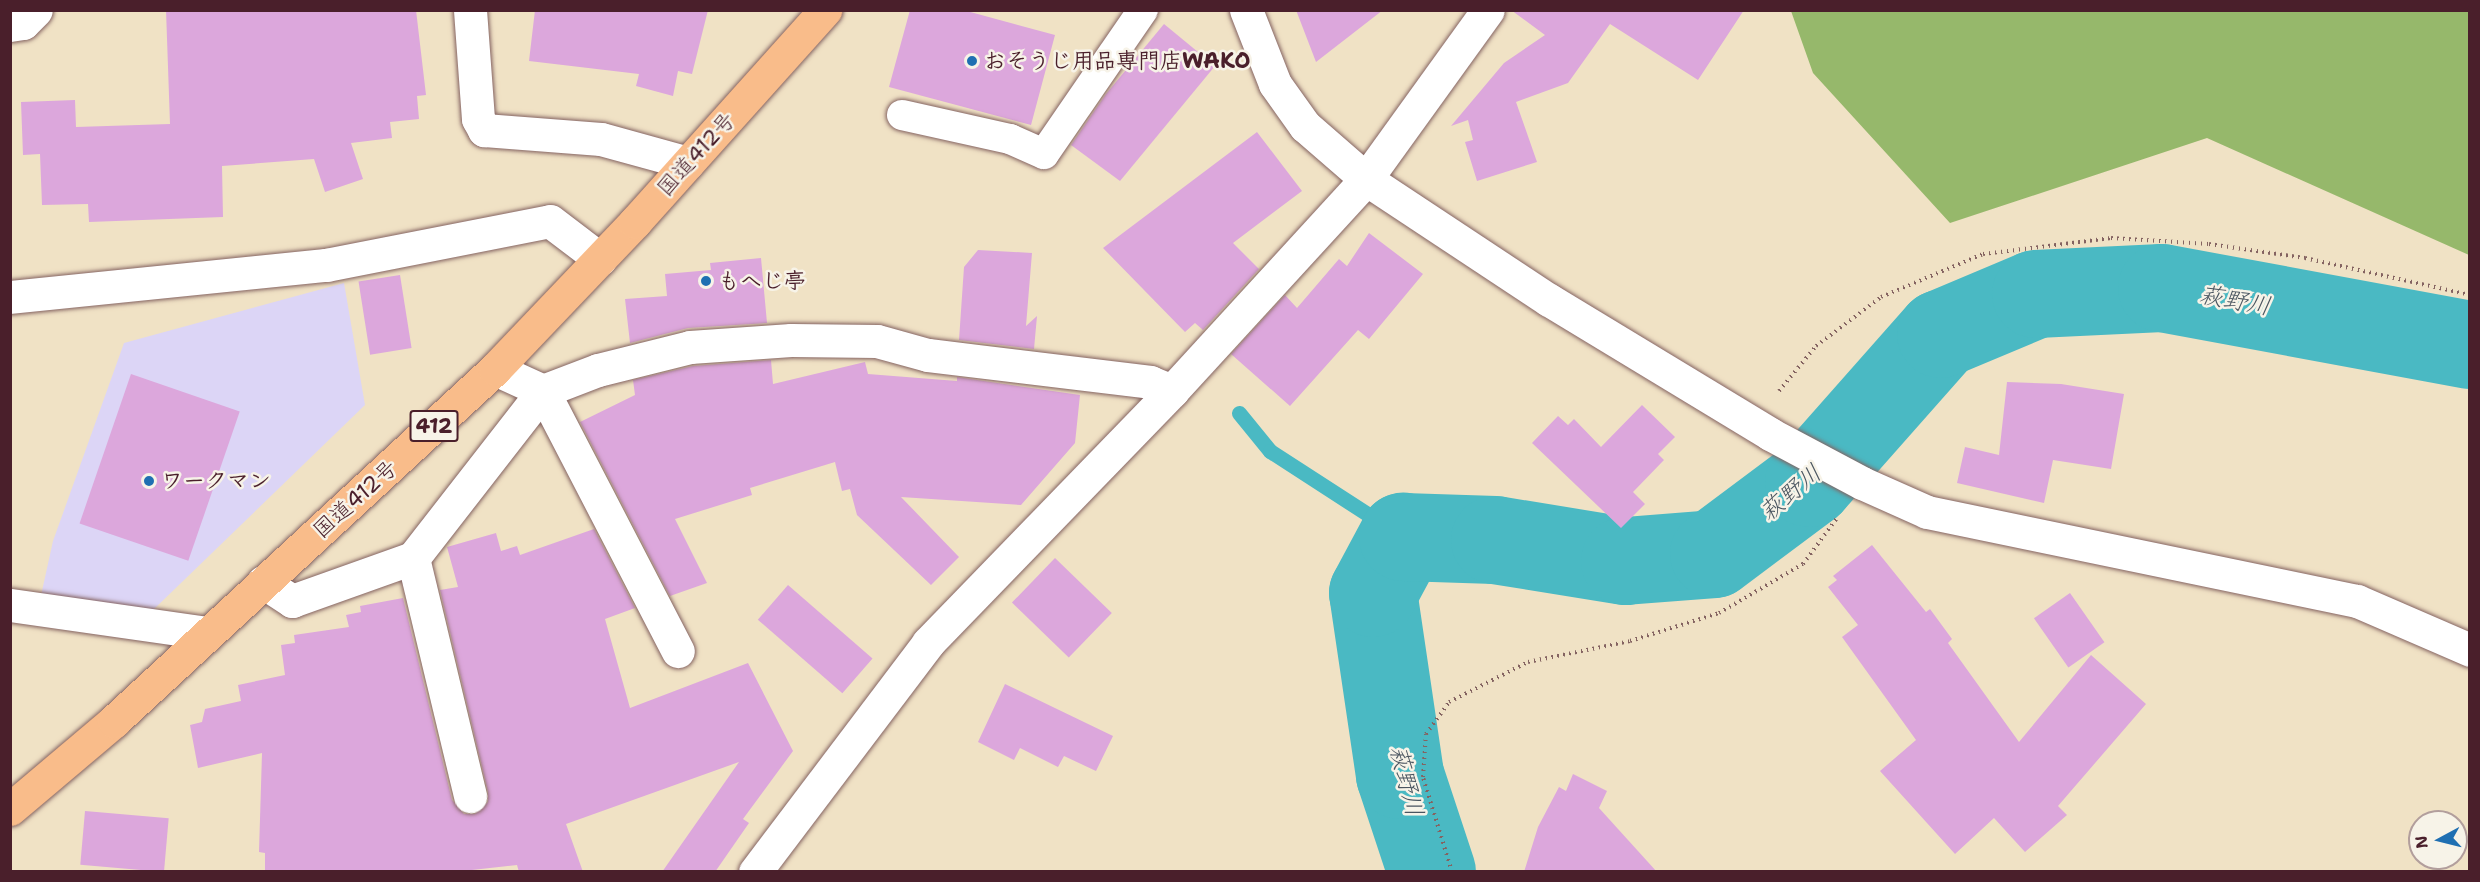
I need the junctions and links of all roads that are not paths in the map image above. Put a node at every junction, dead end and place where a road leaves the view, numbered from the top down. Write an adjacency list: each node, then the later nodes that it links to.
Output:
1 (36, 10): 7 (street)
2 (470, 10): 9 (street)
3 (825, 10): 9 (highway, 国道412号 / 412)
4 (1143, 10): 8 (lane)
5 (1246, 10): 10 (street)
6 (1488, 10): 10 (street)
7 (10, 25)
8 (902, 115)
9 (688, 163): 11 (highway, 国道412号 / 412)
10 (1366, 179): 15 (street); 20 (street)
11 (600, 259): 12 (street); 13 (highway, 国道412号 / 412)
12 (10, 297)
13 (495, 369): 14 (street); 17 (highway, 国道412号 / 412)
14 (543, 391): 15 (street); 16 (street); 21 (street)
15 (1172, 391): 24 (street)
16 (412, 558): 17 (street); 22 (street)
17 (263, 582): 19 (highway, 国道412号 / 412)
18 (10, 605): 19 (street)
19 (207, 633): 23 (highway, 国道412号 / 412)
20 (2469, 650)
21 (678, 651)
22 (470, 796)
23 (10, 809)
24 (755, 872)

